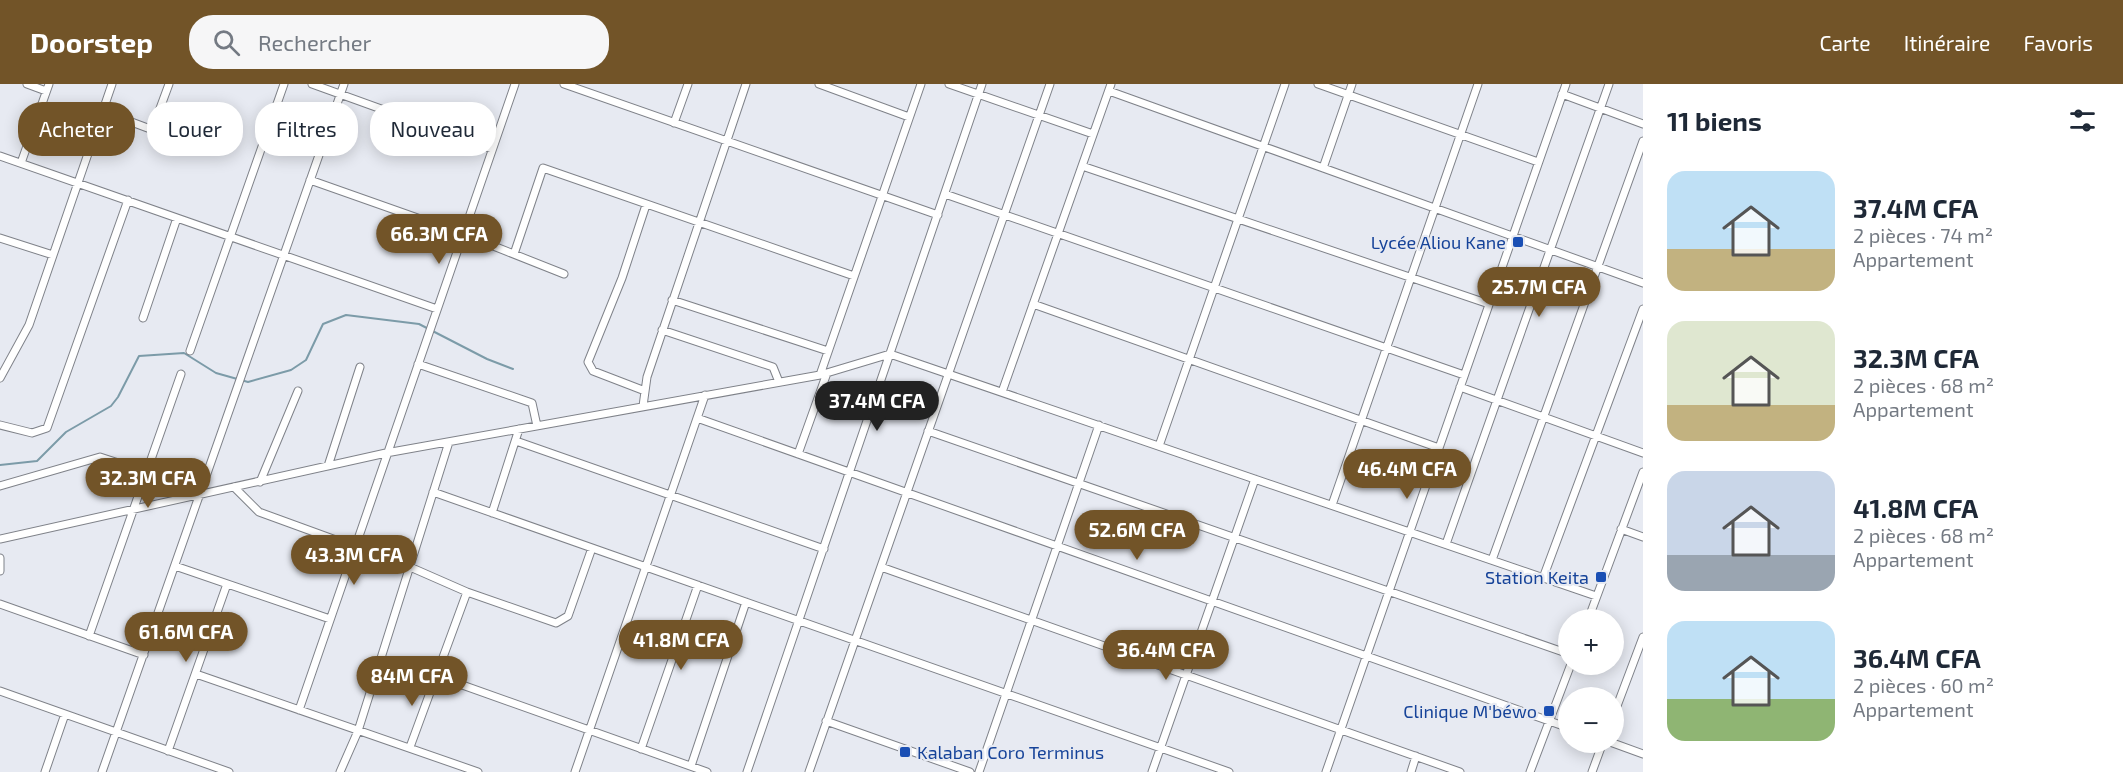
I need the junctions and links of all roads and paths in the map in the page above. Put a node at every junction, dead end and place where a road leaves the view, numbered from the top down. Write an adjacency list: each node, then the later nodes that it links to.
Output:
1 (27, 84): 22 (street)
2 (112, 84): 28 (street)
3 (169, 84): 29 (street)
4 (284, 84): 63 (street)
5 (312, 84): 25 (street)
6 (344, 84): 25 (street)
7 (515, 84): 38 (street)
8 (564, 84): 34 (street)
9 (688, 84): 34 (street)
10 (746, 84): 39 (street)
11 (819, 84): 33 (street)
12 (921, 84): 33 (street)
13 (949, 84): 26 (street)
14 (982, 84): 26 (street)
15 (1050, 84): 32 (street)
16 (1285, 84): 41 (street)
17 (1318, 84): 27 (street)
18 (1352, 84): 27 (street)
19 (1478, 84): 37 (street)
20 (1557, 84): 24 (street)
21 (1609, 84): 31 (street)
22 (48, 88): 46 (street)
23 (1110, 88): 36 (street); 41 (street)
24 (1564, 88): 31 (street); 45 (street)
25 (340, 94): 30 (street); 49 (street)
26 (979, 94): 32 (street); 51 (street)
27 (1348, 95): 37 (street); 48 (street)
28 (105, 102)
29 (162, 102)
30 (370, 105)
31 (1600, 108): 35 (street); 66 (street)
32 (1039, 116): 36 (street); 57 (street)
33 (909, 117): 52 (street)
34 (674, 123): 39 (street)
35 (1643, 124)
36 (1093, 134): 47 (street)
37 (1460, 134): 45 (street); 55 (street)
38 (496, 138)
39 (727, 141): 52 (street); 60 (street)
40 (1643, 141): 70 (street)
41 (1263, 147): 48 (street); 59 (street)
42 (0, 156): 46 (street)
43 (86, 156): 50 (street)
44 (490, 156): 61 (street)
45 (1539, 162): 64 (street)
46 (21, 163): 50 (street)
47 (1082, 165): 59 (street); 62 (street)
48 (1323, 168): 55 (street)
49 (310, 180): 61 (street); 69 (street)
50 (77, 183): 53 (street); 68 (street)
51 (945, 194): 56 (street); 57 (street)
52 (882, 196): 56 (street); 72 (street)
53 (128, 200): 58 (street); 106 (street)
54 (646, 205): 60 (street); 67 (street); 97 (street)
55 (1435, 208): 64 (street); 73 (street)
56 (938, 215): 86 (street)
57 (1004, 215): 62 (street); 92 (street)
58 (177, 218): 63 (street); 81 (street)
59 (1238, 219): 73 (street); 75 (street)
60 (698, 224): 72 (street); 76 (street)
61 (463, 234): 67 (street); 79 (street)
62 (1058, 234): 75 (street); 77 (street)
63 (230, 236): 69 (street); 84 (street)
64 (1513, 236): 66 (street); 78 (street)
65 (0, 238): 68 (street)
66 (1550, 249): 70 (street); 101 (street)
67 (514, 254): 71 (street)
68 (53, 255): 94 (street)
69 (284, 255): 79 (street); 130 (street)
70 (1598, 267): 74 (street); 103 (street)
71 (564, 274)
72 (854, 276): 85 (street)
73 (1411, 278): 78 (street); 83 (street)
74 (1643, 283)
75 (1214, 288): 83 (street); 87 (street)
76 (672, 300): 82 (street); 85 (street)
77 (1033, 304): 87 (street); 99 (street)
78 (1489, 304): 93 (street)
79 (437, 309): 88 (street)
80 (1643, 309): 111 (street)
81 (143, 318)
82 (662, 330): 95 (street); 97 (street)
83 (1386, 348): 93 (street); 105 (street)
84 (190, 351)
85 (828, 351): 91 (street)
86 (890, 354): 91 (street); 92 (street); 121 (street)
87 (1189, 359): 105 (street); 114 (street)
88 (418, 364): 108 (street); 116 (street)
89 (360, 367): 119 (street)
90 (181, 374): 120 (street)
91 (824, 374): 95 (street); 118 (street)
92 (948, 374): 99 (street); 110 (street)
93 (1464, 375): 96 (street)
94 (0, 378)
95 (779, 382): 100 (street)
96 (1460, 387): 101 (street); 115 (street)
97 (645, 391): 102 (street)
98 (298, 392): 124 (street)
99 (1002, 392): 107 (street)
100 (705, 395): 102 (street); 104 (street)
101 (1497, 400): 103 (street); 140 (street)
102 (644, 406): 108 (street)
103 (1543, 417): 111 (street); 146 (street)
104 (697, 418): 118 (street); 131 (street)
105 (1361, 421): 115 (street); 132 (street)
106 (0, 425)
107 (1099, 425): 114 (street); 125 (street)
108 (537, 426): 109 (street)
109 (519, 429): 112 (street); 113 (street)
110 (928, 431): 125 (street); 129 (street)
111 (1596, 436): 117 (street); 152 (street)
112 (516, 441): 131 (street); 134 (street)
113 (449, 442): 116 (street); 128 (street)
114 (1159, 446): 123 (street)
115 (1438, 448): 136 (street)
116 (387, 453): 119 (street); 141 (street)
117 (1643, 453)
118 (798, 454): 121 (street)
119 (328, 466): 124 (street)
120 (146, 472): 126 (street); 133 (street)
121 (850, 472): 129 (street); 144 (street)
122 (1643, 472): 135 (street)
123 (1255, 479): 132 (street); 138 (street)
124 (260, 482): 127 (street)
125 (1079, 484): 138 (street); 142 (street)
126 (0, 486)
127 (234, 487): 130 (street); 141 (street)
128 (433, 492): 134 (street); 148 (street)
129 (906, 493): 142 (street); 150 (street)
130 (200, 495): 133 (street); 147 (street)
131 (670, 496): 144 (street); 149 (street)
132 (1332, 505): 136 (street)
133 (135, 509): 139 (street); 165 (street)
134 (492, 513): 143 (street)
135 (1622, 529): 137 (street); 157 (street)
136 (1410, 532): 140 (street); 156 (street)
137 (1643, 537)
138 (1234, 538): 156 (street); 158 (street)
139 (0, 539)
140 (1446, 544): 146 (street)
141 (355, 546): 148 (street); 162 (street)
142 (1058, 546): 158 (street); 163 (street)
143 (592, 548): 149 (street); 155 (street)
144 (824, 549): 164 (street)
145 (0, 558): 151 (street)
146 (1492, 560): 152 (street)
147 (175, 566): 153 (street); 169 (street)
148 (410, 567): 155 (street); 185 (street)
149 (646, 567): 154 (street); 184 (street)
150 (881, 567): 163 (street); 167 (street)
151 (0, 571)
152 (1543, 578): 157 (street)
153 (227, 584): 162 (street); 171 (street)
154 (698, 585): 159 (street); 189 (street)
155 (467, 592): 174 (street)
156 (1388, 593): 168 (street); 170 (street)
157 (1596, 596): 161 (street)
158 (1212, 601): 170 (street); 172 (street)
159 (746, 602): 164 (street); 195 (street)
160 (0, 604): 165 (street)
161 (1592, 609)
162 (330, 619): 178 (street)
163 (1032, 620): 172 (street); 177 (street)
164 (799, 621): 167 (street); 203 (street)
165 (89, 636): 169 (street)
166 (1643, 637): 175 (street)
167 (855, 640): 177 (street); 181 (street)
168 (1558, 650)
169 (144, 655): 186 (street)
170 (1366, 656): 180 (street); 183 (street)
171 (196, 674): 178 (street); 191 (street)
172 (1186, 675): 183 (street); 190 (street)
173 (1567, 675): 180 (street)
174 (437, 676): 184 (street); 187 (street)
175 (1624, 687)
176 (0, 691): 179 (street)
177 (1007, 694): 190 (street); 206 (street)
178 (299, 710): 185 (street)
179 (65, 714): 186 (street); 196 (street)
180 (1550, 721): 182 (street); 212 (street)
181 (826, 722): 204 (street); 205 (street)
182 (1558, 724)
183 (1341, 729): 194 (street); 209 (street)
184 (589, 730): 189 (street); 201 (street)
185 (358, 731): 187 (street); 199 (street)
186 (116, 732): 191 (street); 197 (street)
187 (410, 747): 200 (street)
188 (1624, 747): 193 (street)
189 (641, 748): 195 (street)
190 (1161, 748): 207 (street); 208 (street)
191 (168, 751): 198 (street)
192 (1599, 753): 213 (street)
193 (1643, 754)
194 (1416, 756): 210 (street); 211 (street)
195 (691, 766): 202 (street)
196 (45, 772)
197 (102, 772)
198 (229, 772)
199 (340, 772)
200 (478, 772)
201 (575, 772)
202 (707, 772)
203 (747, 772)
204 (808, 772)
205 (970, 772)
206 (979, 772)
207 (1152, 772)
208 (1229, 772)
209 (1326, 772)
210 (1411, 772)
211 (1460, 772)
212 (1530, 772)
213 (1592, 772)

